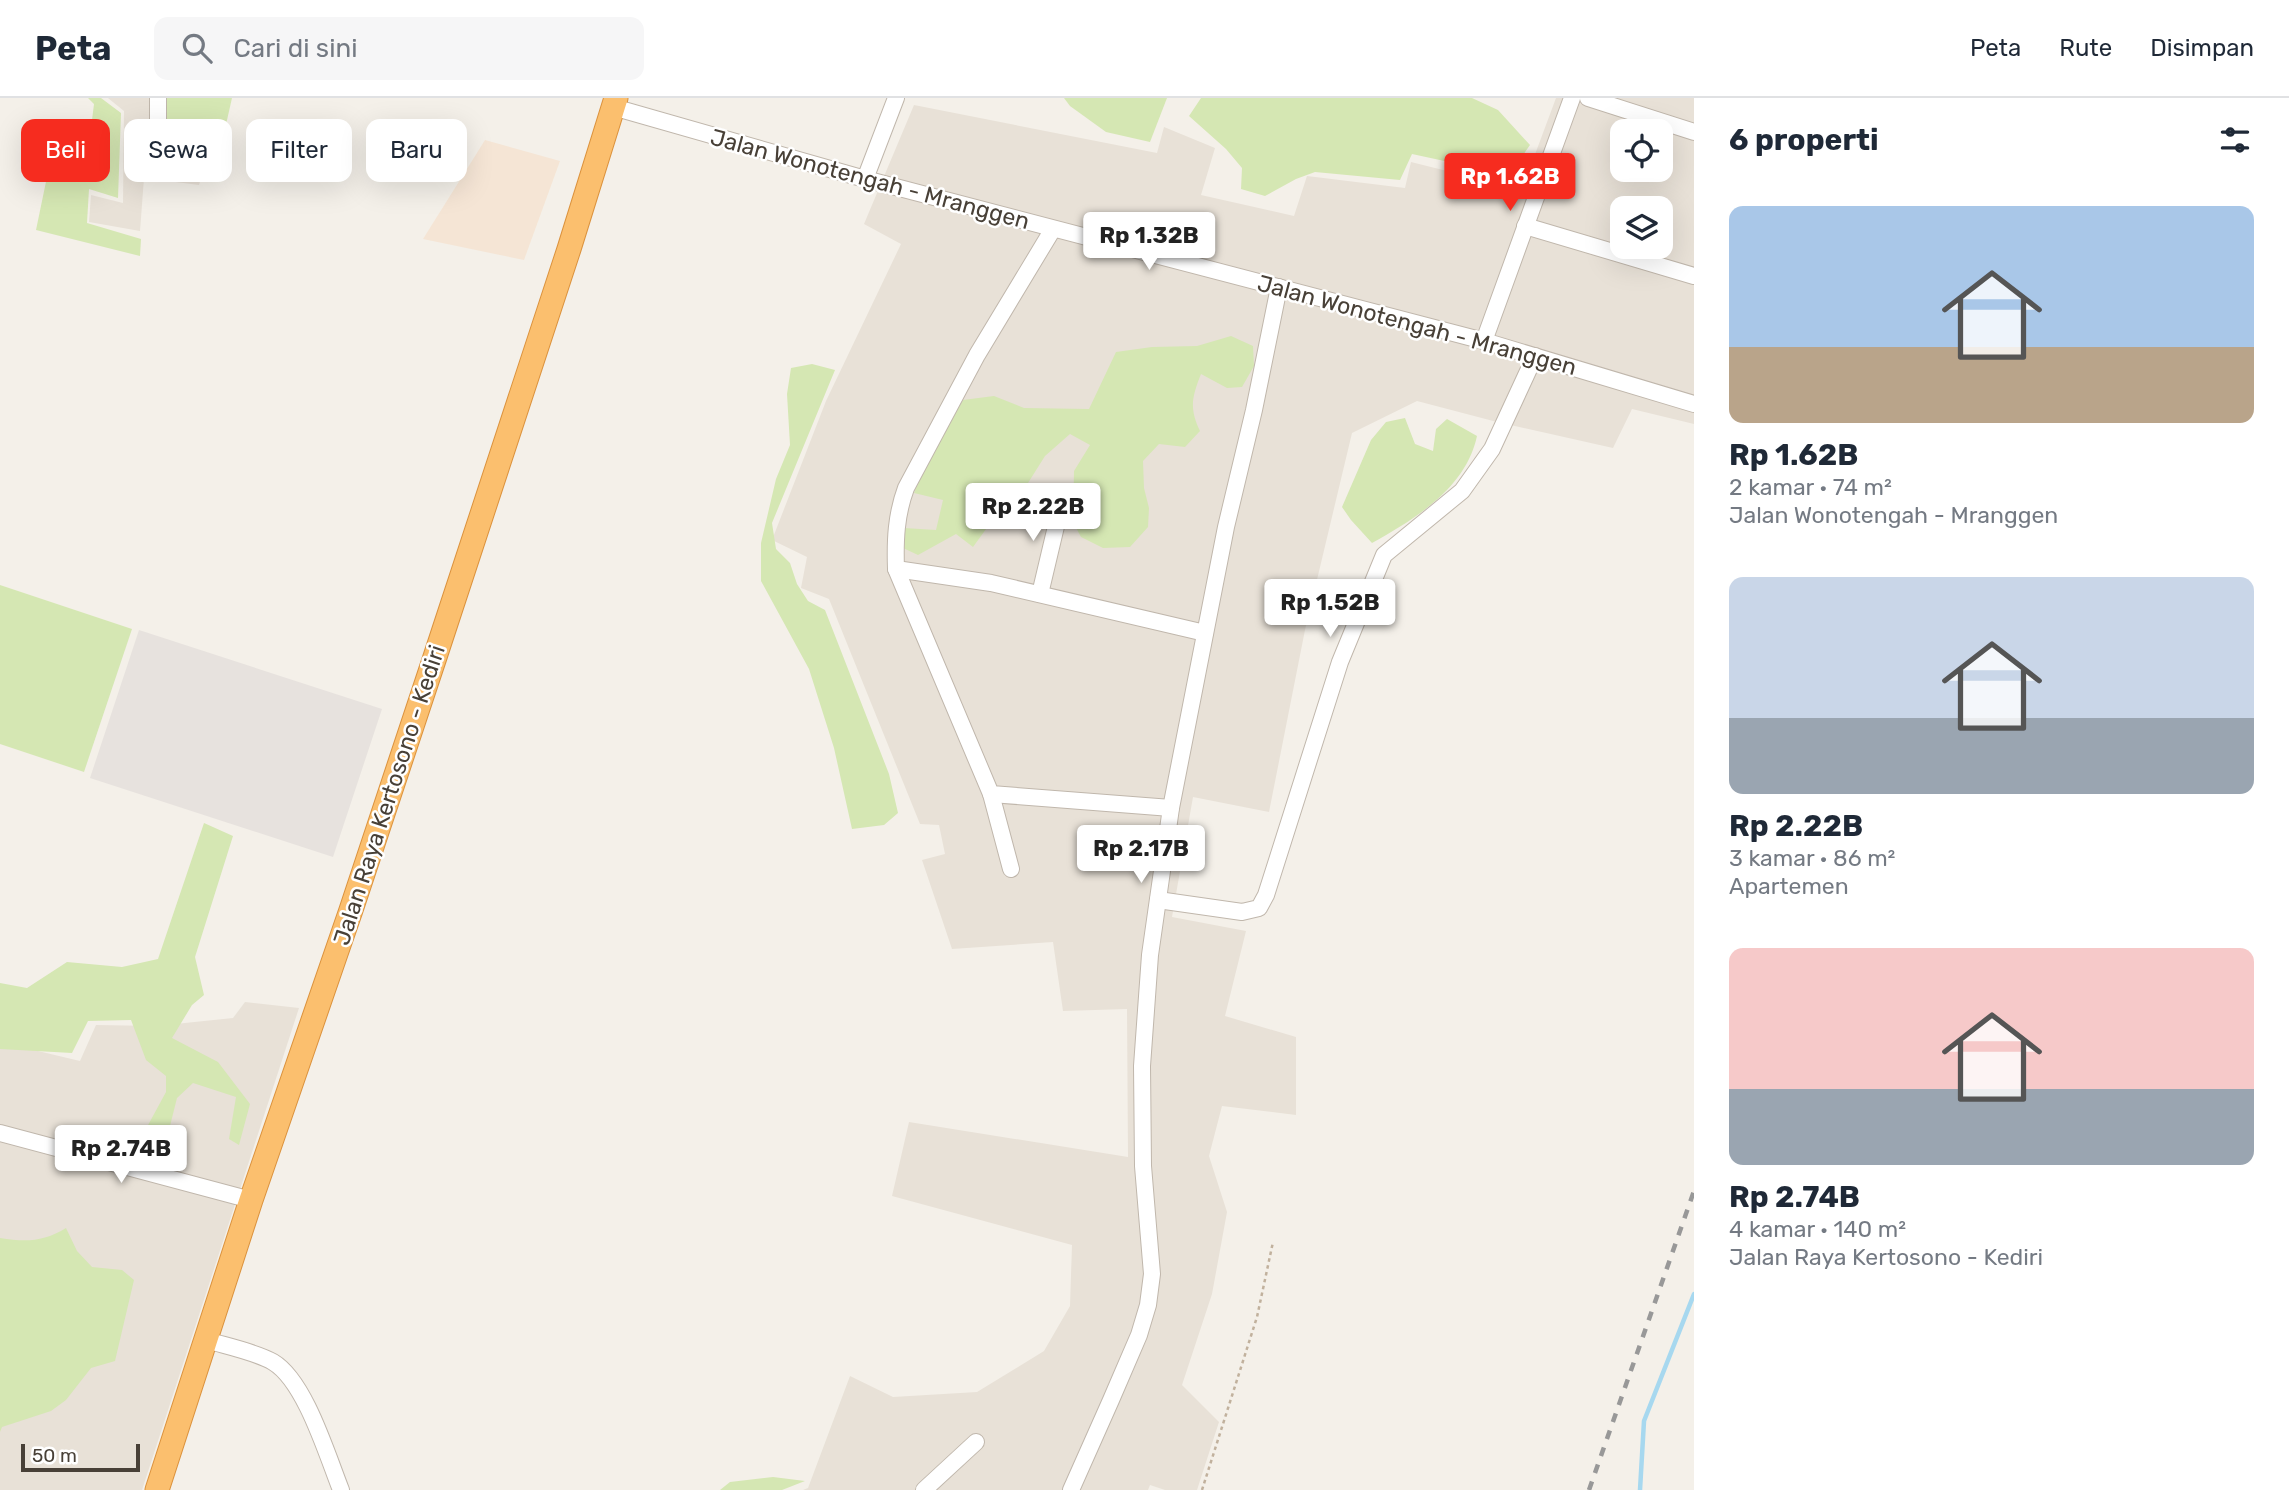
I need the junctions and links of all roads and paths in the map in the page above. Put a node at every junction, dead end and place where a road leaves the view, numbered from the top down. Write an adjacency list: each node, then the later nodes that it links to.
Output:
1 (158, 98): 6 (street)
2 (896, 98): 8 (street)
3 (1572, 98): 9 (street)
4 (1588, 98): 7 (street)
5 (614, 102): 8 (street, Jalan Wonotengah - Mranggen); 25 (highway, Jalan Raya Kertosono - Kediri)
6 (158, 119)
7 (1694, 132)
8 (865, 179): 10 (street, Jalan Wonotengah - Mranggen)
9 (1525, 226): 11 (street); 13 (street)
10 (1054, 229): 12 (street, Jalan Wonotengah - Mranggen); 17 (street)
11 (1694, 276)
12 (1279, 286): 13 (street, Jalan Wonotengah - Mranggen); 19 (street)
13 (1484, 341): 14 (street, Jalan Wonotengah - Mranggen)
14 (1535, 356): 15 (street, Jalan Wonotengah - Mranggen); 23 (street)
15 (1694, 404)
16 (1062, 501): 18 (street)
17 (897, 569): 18 (street); 20 (street)
18 (1040, 594): 19 (street)
19 (1205, 633): 21 (street)
20 (990, 794): 21 (street); 22 (street)
21 (1171, 808): 23 (street)
22 (1011, 869)
23 (1158, 900): 32 (street)
24 (0, 1133): 25 (street)
25 (251, 1200): 27 (highway, Jalan Raya Kertosono - Kediri)
26 (1273, 1242): 33 (path)
27 (206, 1340): 29 (highway, Jalan Raya Kertosono - Kediri); 30 (street)
28 (976, 1442): 31 (street)
29 (157, 1490)
30 (341, 1490)
31 (924, 1490)
32 (1071, 1490)
33 (1202, 1490)

